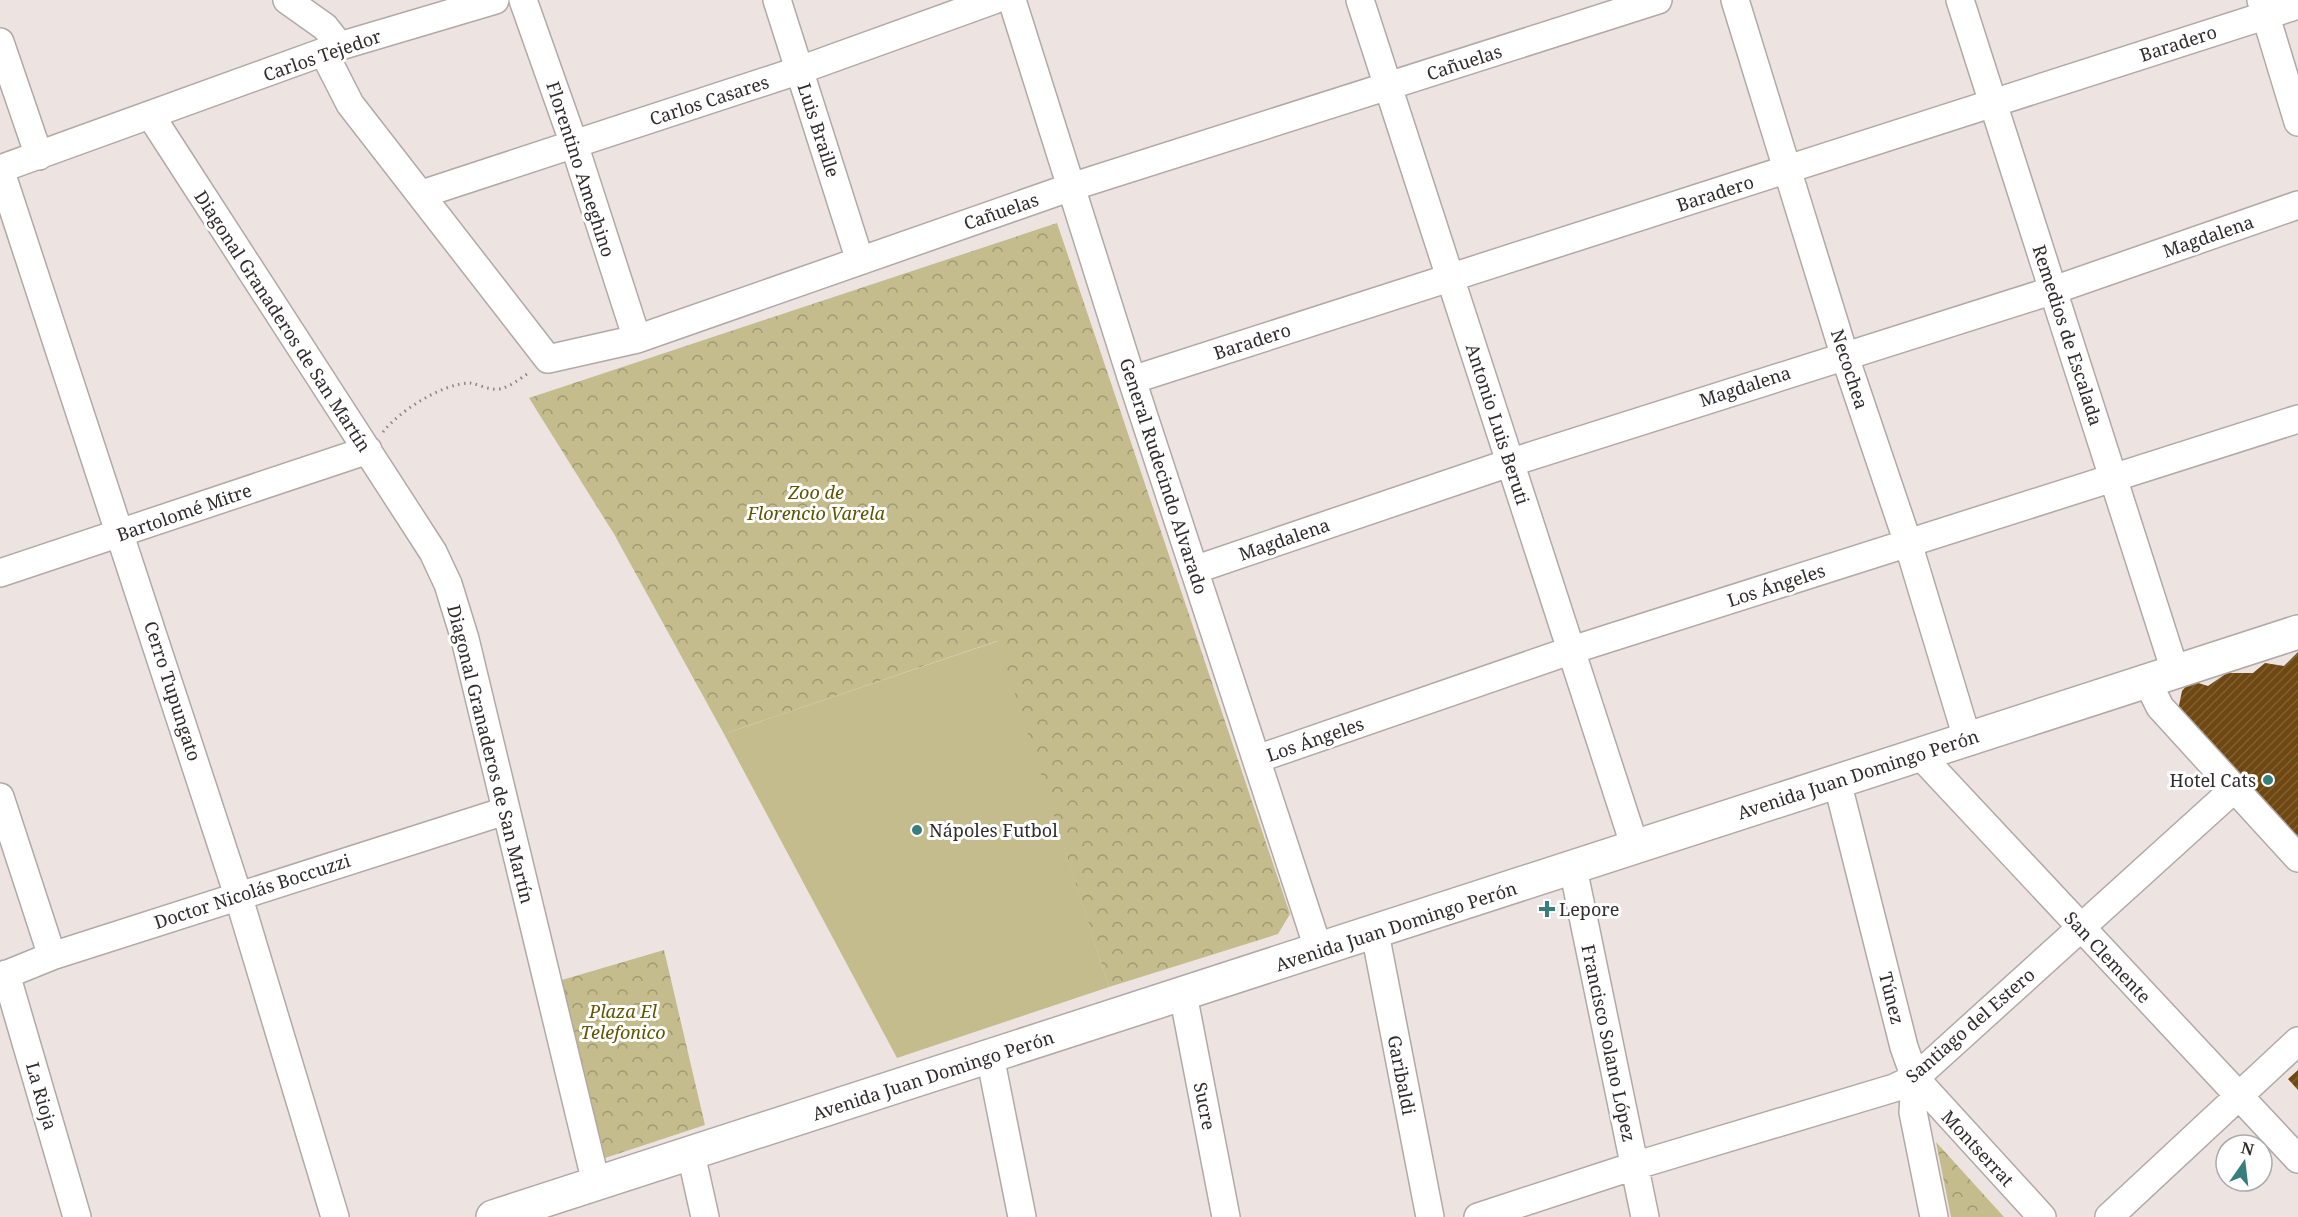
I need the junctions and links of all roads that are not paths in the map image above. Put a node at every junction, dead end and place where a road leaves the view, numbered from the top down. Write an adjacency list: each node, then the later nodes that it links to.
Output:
1 (287, 0): 14 (street)
2 (495, 0): 14 (street, Carlos Tejedor)
3 (523, 0): 20 (street, Florentino Ameghino)
4 (777, 0): 15 (street, Luis Braille)
5 (994, 0): 15 (street, Carlos Casares)
6 (1012, 0): 24 (street, General Rudecindo Alvarado)
7 (1360, 0): 16 (street, Antonio Luis Beruti)
8 (1658, 0): 16 (street, Cañuelas)
9 (1735, 0): 23 (street, Necochea)
10 (1960, 0): 17 (street, Remedios de Escalada)
11 (2298, 4): 12 (street, Baradero)
12 (2263, 7): 17 (street, Baradero); 19 (street)
13 (0, 42): 21 (street)
14 (332, 50): 18 (street, Carlos Tejedor); 25 (street)
15 (800, 70): 20 (street, Carlos Casares); 27 (street, Luis Braille)
16 (1387, 86): 24 (street, Cañuelas); 28 (street, Antonio Luis Beruti)
17 (1993, 104): 23 (street, Baradero); 29 (street, Remedios de Escalada)
18 (151, 116): 21 (street, Carlos Tejedor); 34 (street, Diagonal Granaderos de San Martín)
19 (2298, 122)
20 (574, 144): 25 (street, Carlos Casares); 30 (street, Florentino Ameghino)
21 (39, 156): 22 (street, Carlos Tejedor)
22 (0, 169): 37 (street, Cerro Tupungato)
23 (1787, 170): 28 (street, Baradero); 31 (street, Necochea)
24 (1071, 187): 27 (street, Cañuelas); 32 (street, General Rudecindo Alvarado)
25 (422, 194): 30 (street, Cañuelas)
26 (2298, 205): 29 (street, Magdalena)
27 (861, 261): 30 (street, Cañuelas)
28 (1451, 277): 32 (street, Baradero); 35 (street, Antonio Luis Beruti)
29 (2054, 290): 31 (street, Magdalena); 36 (street, Remedios de Escalada)
30 (637, 339)
31 (1844, 354): 35 (street, Magdalena); 38 (street, Necochea)
32 (1132, 380): 39 (street, General Rudecindo Alvarado)
33 (2298, 419): 36 (street, Los Ángeles)
34 (368, 450): 37 (street, Bartolomé Mitre); 50 (street, Diagonal Granaderos de San Martín)
35 (1509, 463): 39 (street, Magdalena); 42 (street, Antonio Luis Beruti)
36 (2114, 478): 38 (street, Los Ángeles); 43 (street, Remedios de Escalada)
37 (122, 534): 40 (street, Bartolomé Mitre); 54 (street, Cerro Tupungato)
38 (1908, 543): 42 (street, Los Ángeles); 44 (street, Necochea)
39 (1194, 570): 46 (street, General Rudecindo Alvarado)
40 (0, 573)
41 (2298, 632): 43 (main road, Avenida Juan Domingo Perón)
42 (1572, 650): 46 (street, Los Ángeles); 51 (street, Antonio Luis Beruti)
43 (2161, 675): 44 (main road, Avenida Juan Domingo Perón); 48 (street, Remedios de Escalada)
44 (1967, 738): 45 (main road, Avenida Juan Domingo Perón)
45 (1919, 754): 47 (main road, Avenida Juan Domingo Perón); 55 (street, San Clemente)
46 (1257, 759): 57 (street, General Rudecindo Alvarado)
47 (1837, 781): 51 (main road, Avenida Juan Domingo Perón); 63 (street, Túnez)
48 (2234, 789): 52 (street, Remedios de Escalada); 55 (street, Santiago del Estero)
49 (0, 797): 58 (street)
50 (505, 811): 54 (street, Doctor Nicolás Boccuzzi); 68 (street, Diagonal Granaderos de San Martín)
51 (1635, 847): 53 (main road, Avenida Juan Domingo Perón)
52 (2298, 858)
53 (1573, 868): 56 (main road, Avenida Juan Domingo Perón); 67 (street, Francisco Solano López)
54 (238, 895): 58 (street, Doctor Nicolás Boccuzzi); 70 (street, Cerro Tupungato)
55 (2080, 928): 63 (street, Santiago del Estero); 64 (street, San Clemente)
56 (1375, 933): 57 (main road, Avenida Juan Domingo Perón); 75 (street, Garibaldi)
57 (1319, 951): 60 (main road, Avenida Juan Domingo Perón)
58 (52, 956): 59 (street, Doctor Nicolás Boccuzzi)
59 (3, 975): 69 (street, La Rioja)
60 (1183, 994): 62 (main road, Avenida Juan Domingo Perón); 74 (street, Sucre)
61 (2298, 1041): 64 (street)
62 (990, 1056): 65 (main road, Avenida Juan Domingo Perón); 73 (street)
63 (1915, 1078): 67 (street, Santiago del Estero); 78 (street, Túnez); 79 (street, Montserrat)
64 (2241, 1096): 66 (street, San Clemente); 80 (street)
65 (691, 1154): 68 (main road, Avenida Juan Domingo Perón); 72 (street)
66 (2298, 1159)
67 (1634, 1166): 76 (street, Santiago del Estero); 77 (street, Francisco Solano López)
68 (596, 1183): 71 (main road, Avenida Juan Domingo Perón)
69 (77, 1217)
70 (335, 1217)
71 (493, 1217)
72 (705, 1217)
73 (1022, 1217)
74 (1226, 1217)
75 (1430, 1217)
76 (1478, 1217)
77 (1645, 1217)
78 (1934, 1217)
79 (2042, 1217)
80 (2109, 1217)

